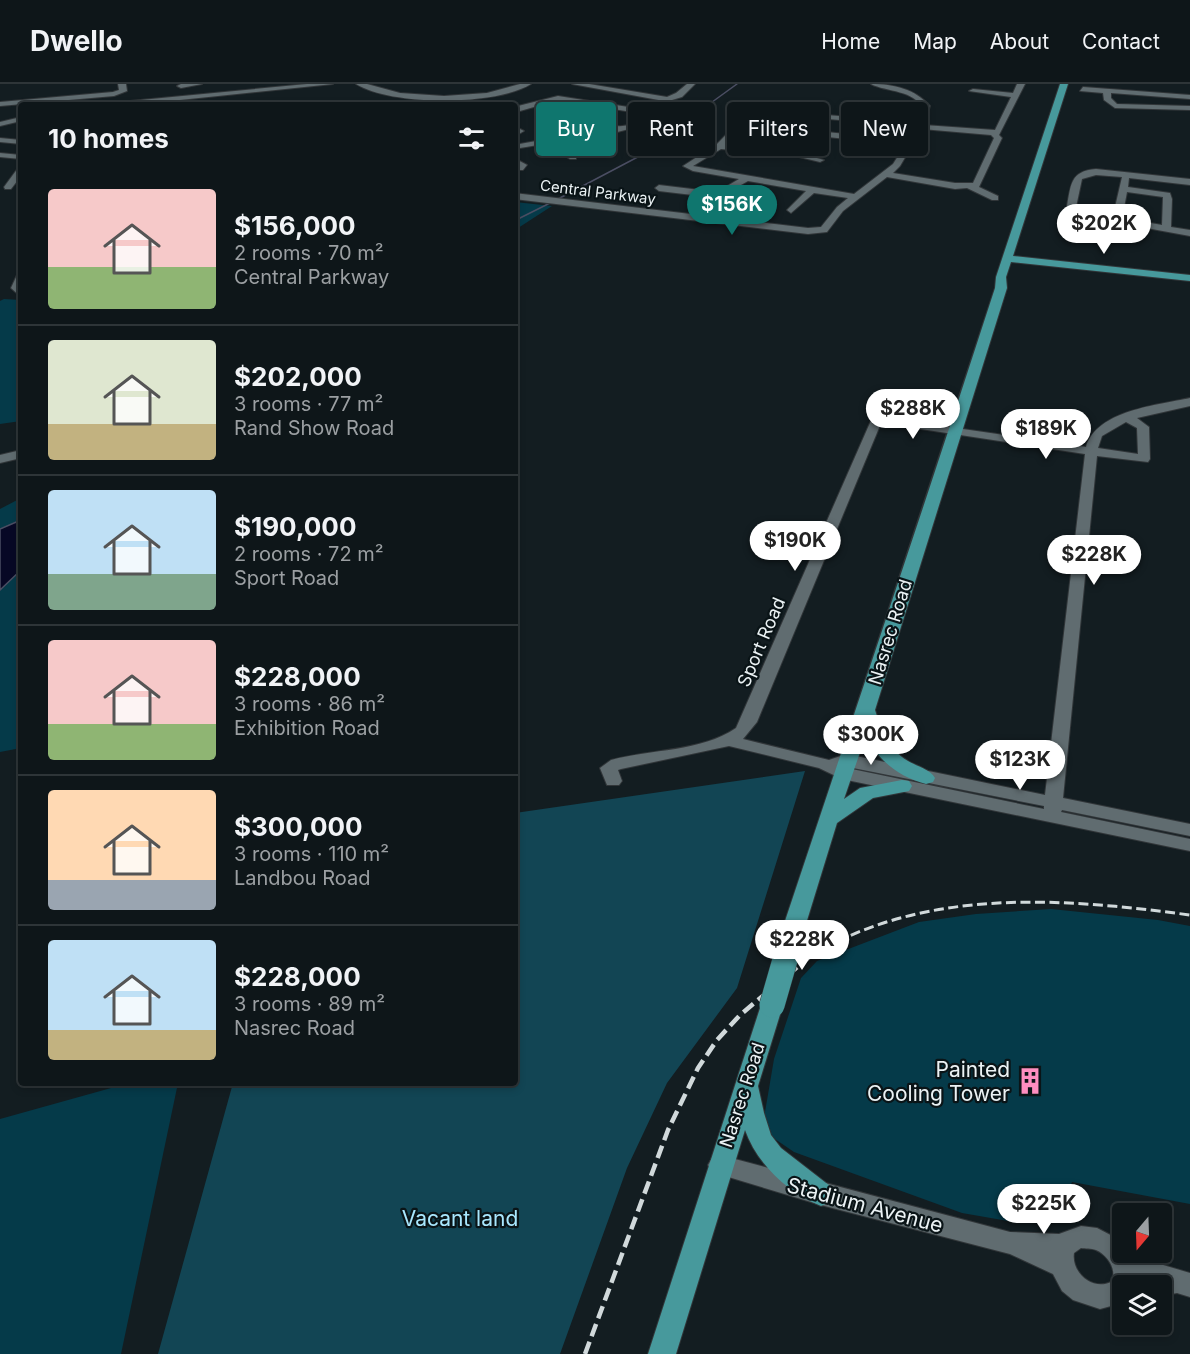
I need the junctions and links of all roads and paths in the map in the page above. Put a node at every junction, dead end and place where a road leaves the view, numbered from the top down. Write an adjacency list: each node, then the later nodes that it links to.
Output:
1 (122, 84): 24 (street)
2 (198, 84): 11 (street)
3 (329, 84): 25 (street)
4 (360, 84): 21 (street)
5 (499, 84): 16 (street)
6 (526, 84): 16 (street)
7 (576, 84): 12 (street)
8 (691, 84): 26 (street)
9 (878, 84): 29 (street)
10 (1021, 84): 22 (street)
11 (180, 85): 25 (street)
12 (590, 85): 26 (street)
13 (1073, 85): 15 (street); 67 (main road, Nasrec Road)
14 (66, 88): 24 (street)
15 (1106, 88): 18 (street); 31 (street)
16 (512, 89): 21 (street)
17 (973, 91): 22 (street)
18 (1143, 92): 23 (street)
19 (293, 95): 20 (street)
20 (313, 95)
21 (472, 95): 28 (street)
22 (1016, 95): 37 (street)
23 (1190, 97)
24 (69, 98): 30 (street)
25 (186, 98): 27 (street)
26 (668, 99)
27 (142, 102)
28 (481, 102)
29 (923, 102)
30 (0, 104)
31 (1190, 108)
32 (518, 109): 33 (street)
33 (628, 109)
34 (18, 120): 35 (street)
35 (0, 124)
36 (928, 128): 37 (street)
37 (994, 134): 55 (street)
38 (727, 139): 43 (street)
39 (1, 140): 40 (street)
40 (18, 142)
41 (536, 143): 42 (street)
42 (518, 146)
43 (720, 146): 47 (street); 53 (street)
44 (0, 155): 46 (street)
45 (902, 156): 51 (street, Central Parkway)
46 (18, 157)
47 (820, 160)
48 (518, 162): 49 (street)
49 (520, 168)
50 (18, 173): 56 (street)
51 (886, 174): 55 (street); 61 (street, Central Parkway)
52 (1125, 176): 54 (street); 58 (street); 64 (street)
53 (747, 178): 57 (street); 59 (street)
54 (1190, 182)
55 (970, 186): 62 (street)
56 (4, 187)
57 (659, 188)
58 (1123, 189): 64 (street); 65 (street)
59 (812, 190): 61 (street); 63 (street)
60 (518, 196): 61 (street, Central Parkway)
61 (855, 197)
62 (995, 198)
63 (791, 210)
64 (1117, 219): 65 (street)
65 (1166, 228): 66 (street)
66 (1190, 232)
67 (1012, 257): 68 (main road); 69 (main road); 72 (main road, Nasrec Road)
68 (1190, 272)
69 (1190, 278)
70 (1190, 402): 71 (street)
71 (1129, 418): 73 (street); 75 (street)
72 (954, 431): 74 (street); 78 (main road, Nasrec Road); 79 (street, Sport Road)
73 (1097, 435): 74 (street); 75 (street)
74 (1025, 442): 75 (street)
75 (1091, 452): 84 (street)
76 (18, 455): 77 (street)
77 (0, 459)
78 (866, 710): 80 (main road, Nasrec Road); 81 (main road)
79 (729, 741): 80 (street); 82 (street)
80 (844, 766): 81 (street); 83 (street); 85 (main road, Nasrec Road)
81 (926, 778): 84 (street)
82 (613, 781)
83 (902, 786): 84 (street); 85 (main road)
84 (1052, 809): 86 (street); 87 (street)
85 (830, 818): 88 (main road, Nasrec Road, bridge)
86 (1190, 830)
87 (1190, 845)
88 (746, 1085): 89 (main road, Nasrec Road); 90 (main road)
89 (720, 1164): 90 (street, Stadium Avenue); 94 (main road, Nasrec Road)
90 (821, 1194): 91 (street, Stadium Avenue)
91 (1062, 1256): 92 (street); 93 (street)
92 (1122, 1275)
93 (1112, 1296)
94 (662, 1354)

